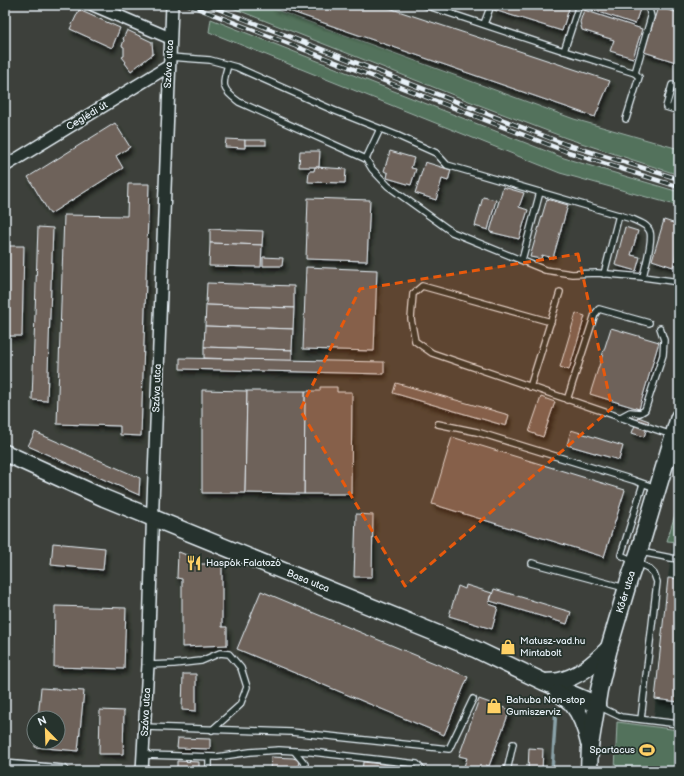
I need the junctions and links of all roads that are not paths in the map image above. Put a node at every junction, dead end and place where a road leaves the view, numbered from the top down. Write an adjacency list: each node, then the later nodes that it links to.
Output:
1 (93, 5): 10 (street)
2 (172, 5): 10 (street, Száva utca)
3 (425, 5): 9 (lane)
4 (491, 5): 9 (lane)
5 (579, 5): 11 (lane)
6 (648, 5): 14 (lane)
7 (676, 5): 8 (lane)
8 (679, 6)
9 (484, 24): 11 (lane)
10 (170, 38): 12 (street, Száva utca)
11 (564, 51): 14 (lane)
12 (169, 61): 13 (lane); 20 (street, Ceglédi út); 40 (street, Száva utca)
13 (228, 65): 18 (lane); 19 (lane)
14 (634, 73): 17 (lane)
15 (679, 87): 16 (lane)
16 (679, 110)
17 (626, 119)
18 (380, 129): 19 (lane); 21 (lane)
19 (366, 159): 23 (lane)
20 (5, 166)
21 (540, 192): 22 (lane); 23 (lane)
22 (619, 215): 24 (lane); 26 (lane)
23 (522, 260): 24 (lane)
24 (604, 274): 26 (lane)
25 (679, 275): 27 (lane)
26 (643, 277): 27 (lane)
27 (678, 282)
28 (560, 292): 29 (lane)
29 (551, 322): 32 (lane); 32 (lane)
30 (650, 323): 33 (lane)
31 (660, 328): 35 (lane)
32 (530, 387): 33 (lane)
33 (567, 400): 35 (lane)
34 (679, 417): 37 (street, Kőér utca)
35 (620, 418): 37 (lane)
36 (438, 424): 39 (lane)
37 (673, 436): 39 (street, Kőér utca)
38 (5, 453): 40 (street, Basa utca)
39 (650, 486): 41 (street, Kőér utca)
40 (153, 517): 46 (street, Száva utca); 47 (street, Basa utca)
41 (637, 556): 42 (lane); 44 (street, Kőér utca); 50 (lane)
42 (679, 559)
43 (532, 563): 44 (lane)
44 (626, 588): 45 (street, Kőér utca)
45 (609, 648): 47 (street); 49 (street, Kőér utca)
46 (148, 665): 52 (street, Száva utca); 53 (lane)
47 (544, 682): 49 (street, Basa utca); 55 (street, Basa utca)
48 (473, 699): 53 (lane)
49 (597, 705): 50 (lane); 55 (street, Kőér utca)
50 (641, 719): 51 (lane)
51 (679, 724)
52 (145, 727): 53 (lane); 57 (street, Száva utca)
53 (212, 730)
54 (512, 744): 65 (lane)
55 (590, 746): 66 (street, Kőér utca)
56 (295, 752): 58 (lane); 63 (lane); 64 (lane)
57 (143, 755): 58 (lane); 61 (street, Száva utca)
58 (209, 757): 62 (lane)
59 (5, 766): 60 (street)
60 (62, 771)
61 (142, 771)
62 (209, 771)
63 (305, 771)
64 (423, 771)
65 (507, 771)
66 (589, 771)

